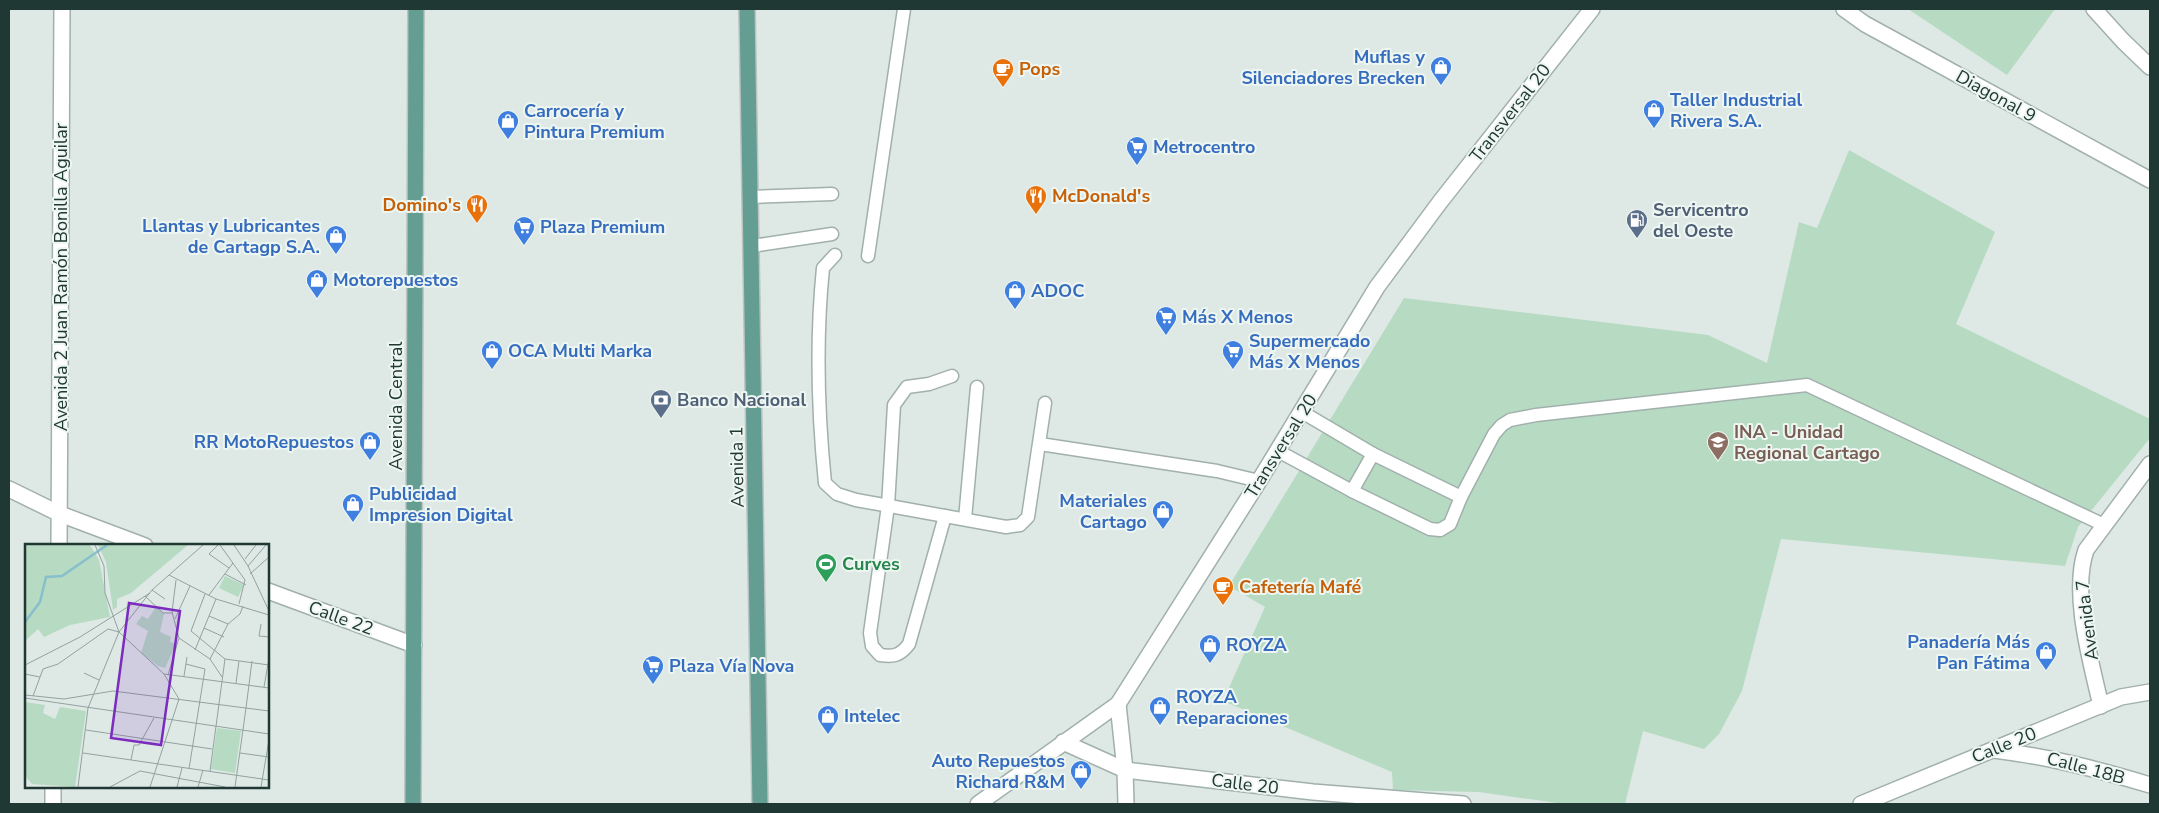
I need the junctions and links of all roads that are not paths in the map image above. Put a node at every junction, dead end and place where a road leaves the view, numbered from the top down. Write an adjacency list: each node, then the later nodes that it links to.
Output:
1 (62, 9): 29 (street, Avenida 2 Juan Ramón Bonilla Aguilar)
2 (416, 9): 36 (main road, Avenida Central)
3 (747, 9): 11 (main road, Avenida 1)
4 (904, 9): 15 (lane)
5 (1592, 9): 19 (street, Transversal 20)
6 (1844, 9): 9 (street, Diagonal 9)
7 (2094, 9): 8 (street)
8 (2150, 67)
9 (2150, 180)
10 (832, 194): 11 (lane)
11 (751, 197): 13 (main road, Avenida 1)
12 (832, 234): 13 (lane)
13 (752, 246): 47 (main road, Avenida 1)
14 (835, 255): 28 (lane)
15 (868, 256)
16 (952, 376): 28 (lane)
17 (977, 387): 31 (lane)
18 (1045, 403): 20 (lane)
19 (1302, 412): 21 (street, Transversal 20); 22 (lane)
20 (1040, 444): 24 (lane); 31 (lane)
21 (1278, 451): 24 (street, Transversal 20); 26 (lane)
22 (1373, 454): 26 (lane); 27 (lane)
23 (2150, 464): 32 (street, Avenida 7)
24 (1259, 481): 38 (street, Transversal 20)
25 (9, 489): 29 (street)
26 (1352, 491): 27 (lane)
27 (1461, 497): 32 (lane)
28 (888, 506): 30 (lane); 30 (lane)
29 (60, 514): 33 (street, Avenida 2 Juan Ramón Bonilla Aguilar); 34 (street)
30 (946, 516): 31 (lane)
31 (965, 520)
32 (2104, 525): 39 (street, Avenida 7)
33 (59, 544)
34 (139, 544)
35 (269, 591): 36 (street, Calle 22)
36 (414, 645): 46 (main road, Avenida Central)
37 (2150, 692): 39 (street, Calle 20)
38 (1118, 704): 40 (street, Transversal 20); 42 (street)
39 (2101, 706): 41 (street, Calle 20)
40 (1063, 742): 42 (street, Calle 20); 48 (street, Transversal 20)
41 (1991, 749): 43 (street, Calle 18B); 51 (street, Calle 20)
42 (1125, 770): 49 (street); 50 (street, Calle 20)
43 (2150, 785)
44 (53, 788): 45 (street)
45 (53, 804)
46 (413, 804)
47 (760, 804)
48 (978, 804)
49 (1126, 804)
50 (1463, 804)
51 (1861, 804)

